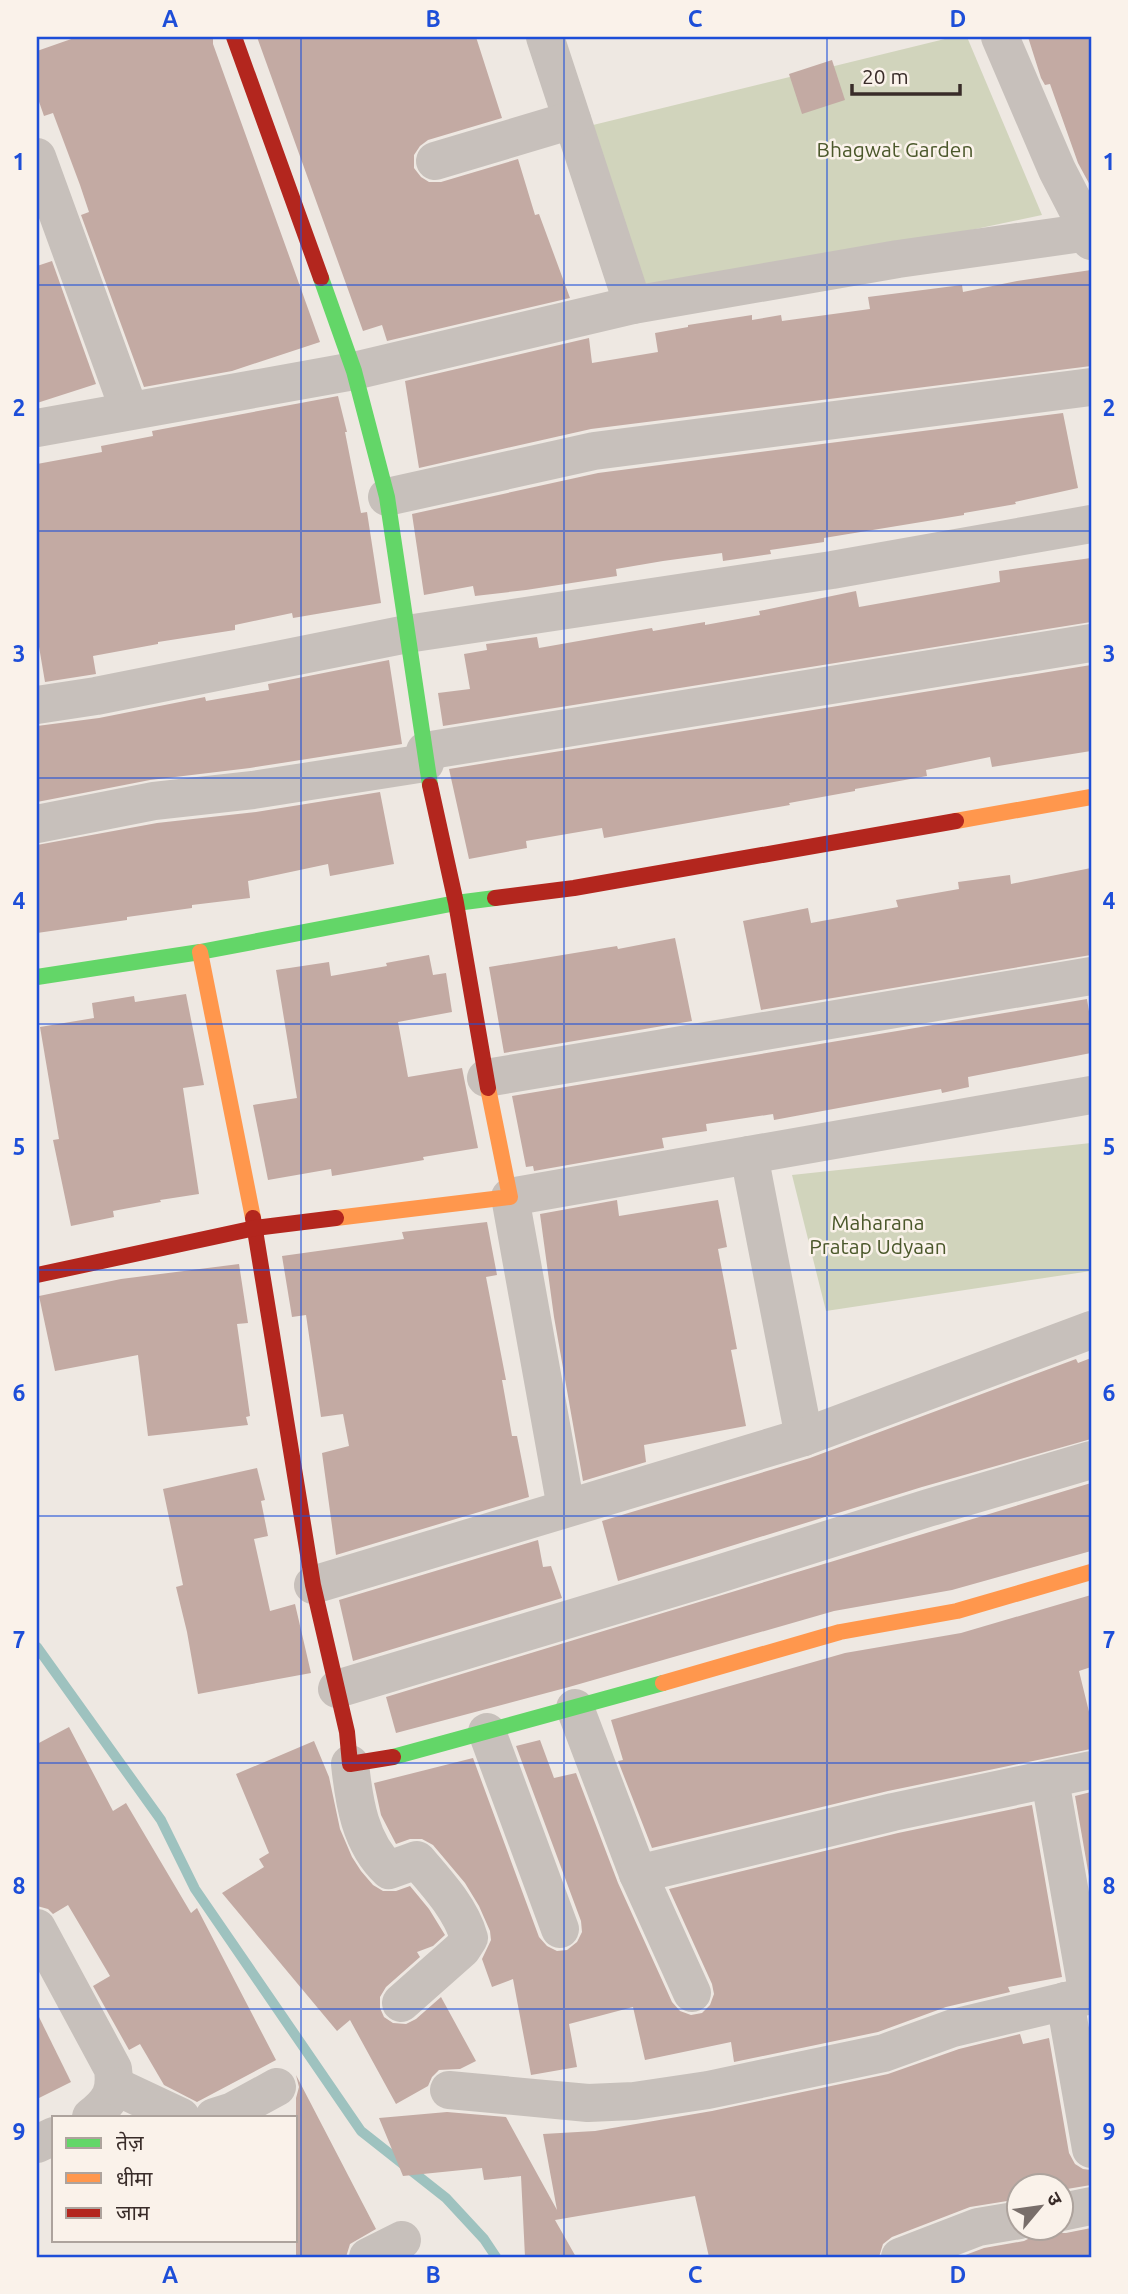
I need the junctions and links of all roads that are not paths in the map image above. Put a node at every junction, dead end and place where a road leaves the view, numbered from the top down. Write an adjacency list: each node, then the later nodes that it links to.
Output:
1 (234, 37): 9 (street)
2 (545, 37): 4 (street)
3 (1000, 37): 7 (street)
4 (572, 120): 6 (street); 8 (street)
5 (37, 157): 11 (street)
6 (435, 161)
7 (1090, 237): 8 (street)
8 (633, 305): 9 (street)
9 (354, 371): 11 (street); 13 (street)
10 (1091, 387): 13 (street)
11 (129, 410): 12 (street)
12 (37, 428)
13 (387, 497): 15 (street)
14 (1091, 524): 15 (street)
15 (407, 634): 17 (street); 18 (street)
16 (1091, 643): 18 (street)
17 (37, 705)
18 (425, 757): 20 (street); 21 (street)
19 (1091, 797): 21 (street)
20 (37, 824)
21 (456, 903): 22 (street); 25 (street)
22 (200, 952): 23 (street); 29 (street)
23 (37, 976)
24 (1091, 976): 25 (street)
25 (486, 1078): 28 (street)
26 (1091, 1095): 27 (street)
27 (749, 1154): 28 (street); 32 (street)
28 (510, 1197): 29 (street); 34 (street)
29 (256, 1228): 30 (street); 36 (street)
30 (37, 1275)
31 (1091, 1331): 32 (street)
32 (804, 1437): 34 (street)
33 (1091, 1460): 37 (street)
34 (566, 1508): 36 (street)
35 (1091, 1572): 38 (street)
36 (313, 1585): 37 (street)
37 (337, 1689): 40 (street)
38 (575, 1708): 39 (street); 43 (street)
39 (487, 1732): 40 (street); 45 (street)
40 (349, 1765): 48 (street)
41 (1091, 1770): 42 (street)
42 (1050, 1780): 43 (street); 47 (street)
43 (638, 1874): 46 (street)
44 (37, 1928): 49 (street)
45 (560, 1929)
46 (692, 1993)
47 (1081, 1997): 51 (street); 55 (street)
48 (401, 2003)
49 (115, 2086): 52 (street); 53 (street)
50 (277, 2087): 54 (street)
51 (449, 2090)
52 (92, 2116)
53 (179, 2116)
54 (217, 2116)
55 (1091, 2149)
56 (1006, 2222): 59 (street)
57 (402, 2240): 58 (street)
58 (368, 2257)
59 (901, 2257)

